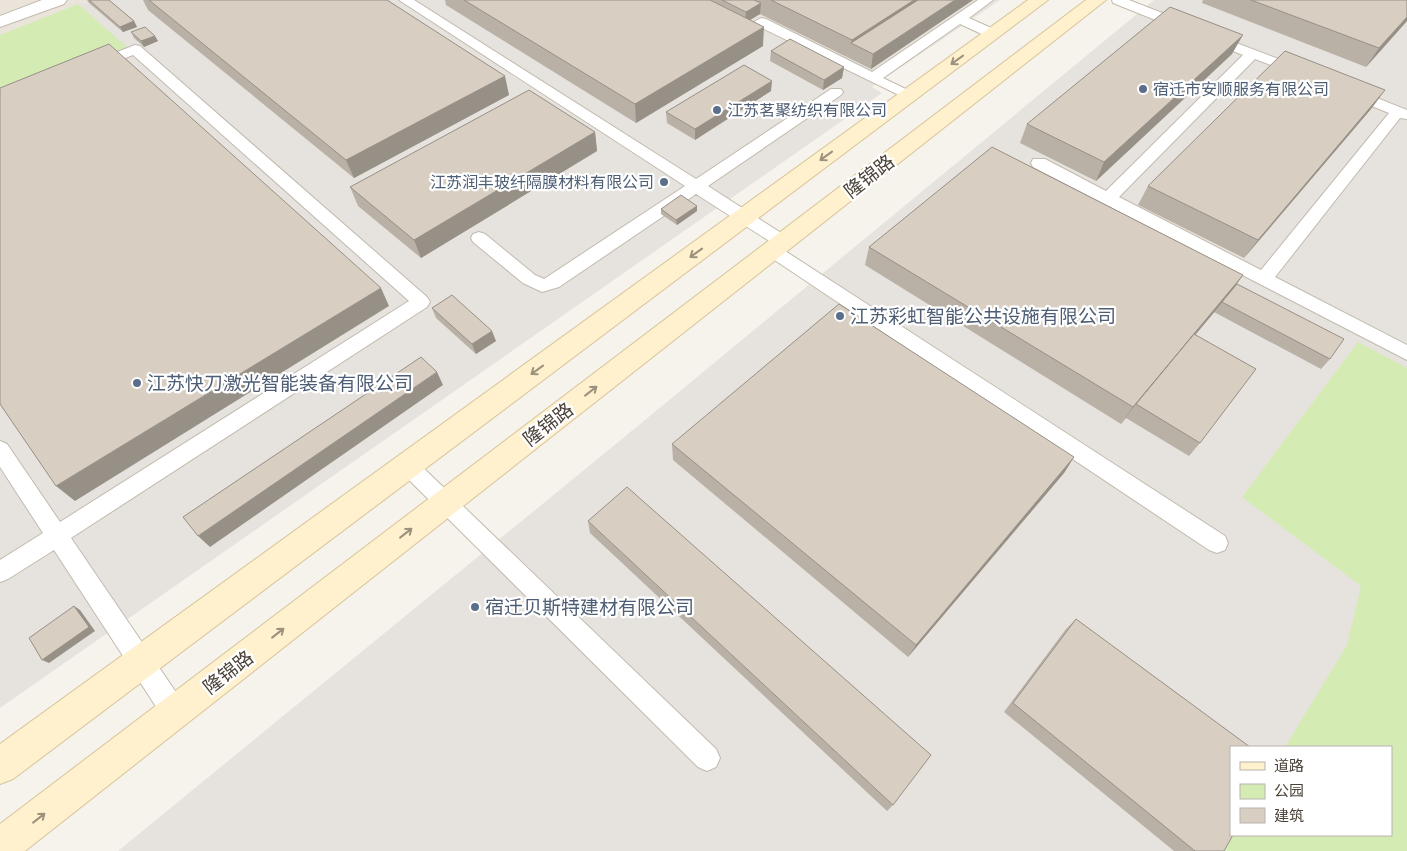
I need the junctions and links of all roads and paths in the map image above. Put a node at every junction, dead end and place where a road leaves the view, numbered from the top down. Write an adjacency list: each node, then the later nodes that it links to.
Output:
1 (58, 0): 8 (street)
2 (405, 0): 20 (lane)
3 (988, 0): 7 (lane)
4 (1039, 0): 10 (main road)
5 (1097, 0): 24 (main road, 隆锦路)
6 (1118, 0): 11 (lane)
7 (959, 19): 10 (lane); 13 (lane)
8 (0, 22)
9 (761, 22): 13 (lane)
10 (993, 34): 17 (main road, one-way to 17)
11 (1253, 54): 14 (lane); 21 (lane)
12 (81, 71): 30 (lane)
13 (872, 78): 17 (lane)
14 (1316, 79)
15 (1343, 89): 18 (lane)
16 (836, 92): 20 (lane)
17 (909, 96): 22 (main road, one-way to 22)
18 (1402, 113): 25 (lane)
19 (1039, 163): 21 (lane)
20 (696, 186): 22 (lane); 23 (lane)
21 (1108, 199): 25 (lane)
22 (744, 217): 24 (lane); 28 (main road, one-way to 28)
23 (479, 238)
24 (778, 246): 29 (main road, 隆锦路, one-way to 24); 31 (lane)
25 (1264, 279): 26 (lane)
26 (1407, 353)
27 (0, 450): 30 (lane)
28 (407, 466): 29 (lane); 33 (main road)
29 (446, 503): 34 (main road, 隆锦路, one-way to 29); 35 (lane)
30 (56, 536): 32 (lane); 33 (lane)
31 (1217, 543)
32 (0, 572)
33 (141, 662): 34 (lane); 36 (main road)
34 (175, 712): 37 (main road, 隆锦路, one-way to 34)
35 (707, 758)
36 (0, 766)
37 (0, 848)

